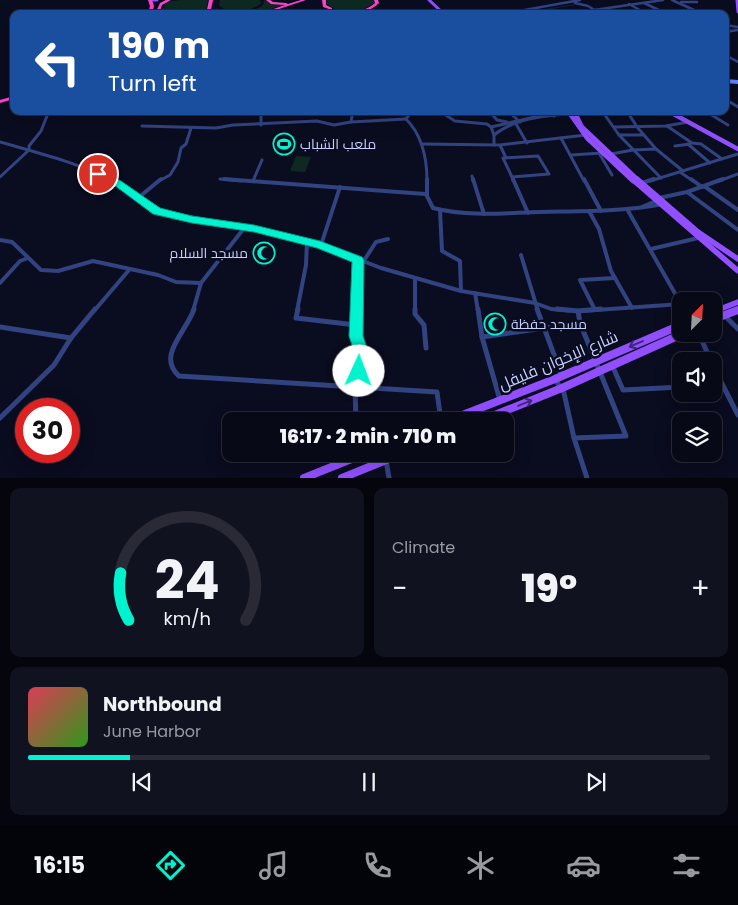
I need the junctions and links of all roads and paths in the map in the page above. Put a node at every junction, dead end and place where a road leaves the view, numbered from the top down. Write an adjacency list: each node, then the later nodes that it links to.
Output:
1 (150, 0): 2 (main road)
2 (157, 0)
3 (169, 0): 18 (highway)
4 (268, 0): 12 (highway)
5 (311, 0): 20 (highway)
6 (324, 0): 21 (highway)
7 (375, 0): 22 (highway)
8 (580, 0): 16 (street)
9 (663, 0): 13 (street)
10 (672, 0): 14 (street)
11 (737, 0): 28 (main road)
12 (301, 1): 19 (highway)
13 (642, 2): 17 (street); 26 (street)
14 (678, 2): 15 (street); 27 (street)
15 (697, 2)
16 (571, 3): 23 (street); 24 (street)
17 (629, 4): 24 (street); 25 (street)
18 (159, 10)
19 (273, 10)
20 (282, 10)
21 (336, 10)
22 (368, 10)
23 (528, 10)
24 (594, 10)
25 (640, 10)
26 (659, 10)
27 (695, 10)
28 (738, 12)
29 (47, 115): 72 (street)
30 (261, 115): 50 (street)
31 (352, 115): 46 (street)
32 (409, 115): 45 (street)
33 (442, 115): 54 (street)
34 (493, 115): 48 (street)
35 (512, 115): 49 (street)
36 (546, 115): 44 (street); 49 (street)
37 (558, 115): 44 (street)
38 (572, 115): 60 (main road)
39 (605, 115): 55 (street)
40 (630, 115): 56 (street)
41 (675, 115): 47 (main road)
42 (679, 115): 70 (main road)
43 (712, 115): 51 (street)
44 (554, 116): 49 (street)
45 (406, 119): 46 (street); 65 (street)
46 (351, 122): 50 (street)
47 (688, 122): 53 (street); 70 (main road)
48 (512, 123): 49 (street); 54 (street)
49 (519, 123): 58 (street); 64 (street)
50 (261, 124): 57 (street)
51 (728, 125)
52 (142, 126): 57 (street)
53 (666, 126): 56 (street); 66 (street)
54 (491, 127): 58 (street)
55 (614, 127): 56 (street); 61 (street)
56 (637, 127): 59 (street)
57 (191, 128): 96 (street)
58 (494, 134): 67 (street)
59 (643, 134): 61 (street); 71 (street)
60 (586, 135): 62 (street); 74 (main road); 75 (main road)
61 (619, 135): 73 (street)
62 (561, 138): 64 (street); 77 (street)
63 (0, 142): 72 (street)
64 (527, 143): 68 (street)
65 (422, 144): 67 (street); 95 (street)
66 (690, 144): 69 (street); 79 (street); 81 (street)
67 (494, 145): 68 (street)
68 (500, 145): 78 (street)
69 (675, 146)
70 (738, 148)
71 (656, 149): 73 (street); 82 (street)
72 (29, 150): 86 (street); 96 (street)
73 (633, 150): 75 (street); 88 (street)
74 (601, 153): 77 (street); 84 (street); 91 (main road)
75 (611, 154): 91 (main road)
76 (738, 154): 79 (street)
77 (571, 155): 103 (street)
78 (506, 158): 87 (street); 87 (street)
79 (722, 159): 81 (street)
80 (262, 160): 90 (street)
81 (710, 163): 82 (street)
82 (682, 172): 88 (street); 93 (street)
83 (738, 174): 93 (street)
84 (612, 175)
85 (472, 176): 105 (street)
86 (0, 177)
87 (511, 177): 104 (street)
88 (661, 178): 91 (street)
89 (220, 179): 90 (street)
90 (252, 181): 92 (street)
91 (640, 184): 97 (main road)
92 (340, 187): 95 (street); 112 (street)
93 (703, 187): 94 (street); 101 (street)
94 (687, 192): 97 (street); 107 (street)
95 (425, 194): 100 (street)
96 (138, 198): 106 (street)
97 (660, 201): 98 (street); 108 (main road); 116 (main road)
98 (642, 207): 99 (street)
99 (627, 209): 103 (street); 113 (street)
100 (440, 210): 105 (street); 124 (street)
101 (738, 210)
102 (589, 211): 103 (street); 104 (street); 121 (street)
103 (601, 211)
104 (528, 213): 105 (street)
105 (484, 214)
106 (245, 227): 111 (street); 123 (street)
107 (738, 230)
108 (698, 238): 113 (street); 119 (main road)
109 (388, 239): 117 (street)
110 (0, 240): 115 (street)
111 (306, 241): 112 (street); 137 (street)
112 (320, 245): 117 (street)
113 (651, 250): 125 (street)
114 (521, 254): 128 (street)
115 (28, 258): 118 (street); 122 (street)
116 (738, 259)
117 (361, 261): 120 (street); 137 (street)
118 (129, 270): 123 (street); 143 (street)
119 (738, 271)
120 (415, 278): 124 (street); 145 (street)
121 (615, 278): 130 (street); 132 (street)
122 (0, 283)
123 (201, 283): 152 (street)
124 (461, 291): 126 (street)
125 (674, 292)
126 (475, 293): 128 (street); 142 (street)
127 (738, 302): 131 (main road)
128 (535, 303): 134 (street); 139 (street)
129 (672, 305): 130 (street)
130 (632, 308): 132 (street)
131 (722, 308)
132 (595, 310): 134 (street)
133 (738, 310): 135 (main road)
134 (578, 311): 136 (street)
135 (724, 315): 141 (street)
136 (580, 322): 139 (street); 146 (street)
137 (356, 325): 152 (street)
138 (0, 327): 143 (street)
139 (544, 328): 142 (street); 149 (street)
140 (672, 329): 146 (main road, شارع الإخوان فليفل, one-way to 146)
141 (738, 329)
142 (482, 337): 154 (street)
143 (71, 338): 160 (street)
144 (672, 339): 147 (main road, شارع الإخوان فليفل)
145 (426, 348)
146 (596, 360): 148 (street); 149 (main road, شارع الإخوان فليفل)
147 (612, 366): 148 (main road, شارع الإخوان فليفل); 151 (street)
148 (598, 371): 153 (main road, شارع الإخوان فليفل); 161 (street)
149 (558, 377): 153 (street); 154 (main road, شارع الإخوان فليفل)
150 (722, 385): 159 (street)
151 (672, 387)
152 (356, 388): 155 (street); 156 (street)
153 (562, 388): 158 (main road, شارع الإخوان فليفل, one-way to 153); 161 (street)
154 (500, 400): 157 (main road, شارع الإخوان فليفل)
155 (356, 412)
156 (440, 412)
157 (469, 412)
158 (502, 412)
159 (738, 415)
160 (0, 418)
161 (574, 438): 168 (street)
162 (342, 462): 165 (main road)
163 (381, 462): 166 (main road)
164 (386, 462): 167 (street)
165 (304, 478)
166 (342, 478)
167 (389, 478)
168 (587, 478)

